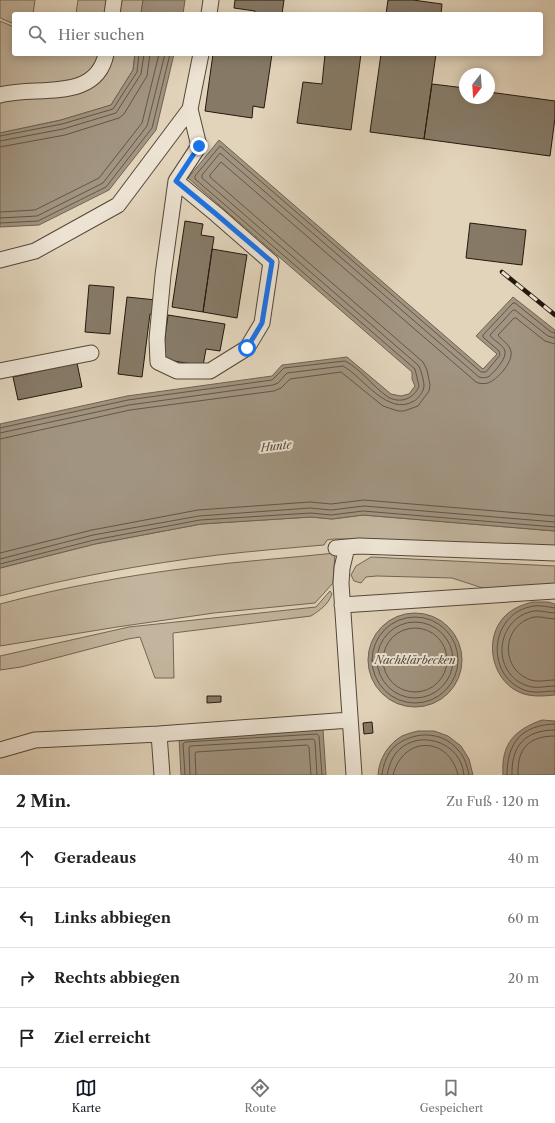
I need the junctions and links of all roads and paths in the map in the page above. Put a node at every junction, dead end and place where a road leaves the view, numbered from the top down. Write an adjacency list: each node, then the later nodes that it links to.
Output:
1 (114, 0): 2 (lane)
2 (112, 12)
3 (105, 56): 5 (lane)
4 (201, 56): 6 (lane)
5 (0, 95)
6 (190, 109): 7 (lane); 8 (lane)
7 (176, 181): 7 (lane)
8 (0, 260)
9 (91, 353): 10 (lane)
10 (0, 371)
11 (555, 553): 13 (lane)
12 (555, 591): 13 (lane)
13 (342, 605): 14 (lane)
14 (350, 720): 15 (lane); 18 (lane)
15 (159, 734): 16 (lane); 17 (lane)
16 (0, 750)
17 (162, 775)
18 (354, 775)

